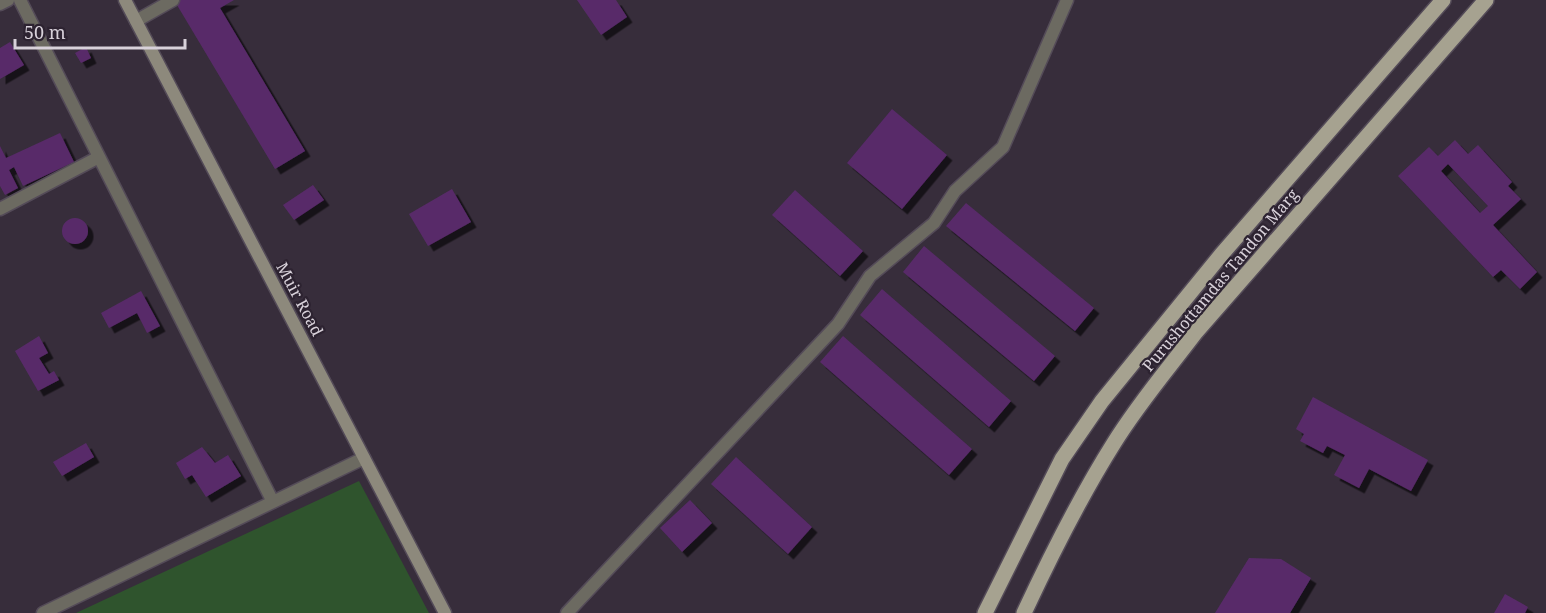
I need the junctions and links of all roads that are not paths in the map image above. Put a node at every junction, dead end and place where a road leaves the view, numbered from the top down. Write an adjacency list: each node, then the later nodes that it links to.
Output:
1 (8, 0): 8 (street)
2 (20, 0): 10 (street)
3 (126, 0): 9 (main road, Muir Road)
4 (172, 0): 9 (street)
5 (1067, 0): 16 (street)
6 (1443, 0): 17 (main road)
7 (1486, 0): 18 (main road, Purushottamdas Tandon Marg)
8 (0, 4)
9 (136, 21): 12 (main road, Muir Road)
10 (99, 157): 11 (street); 13 (street)
11 (0, 209)
12 (364, 458): 13 (street); 15 (main road, Muir Road)
13 (273, 502): 14 (street)
14 (44, 613)
15 (445, 613)
16 (567, 613)
17 (985, 613)
18 (1024, 613)

